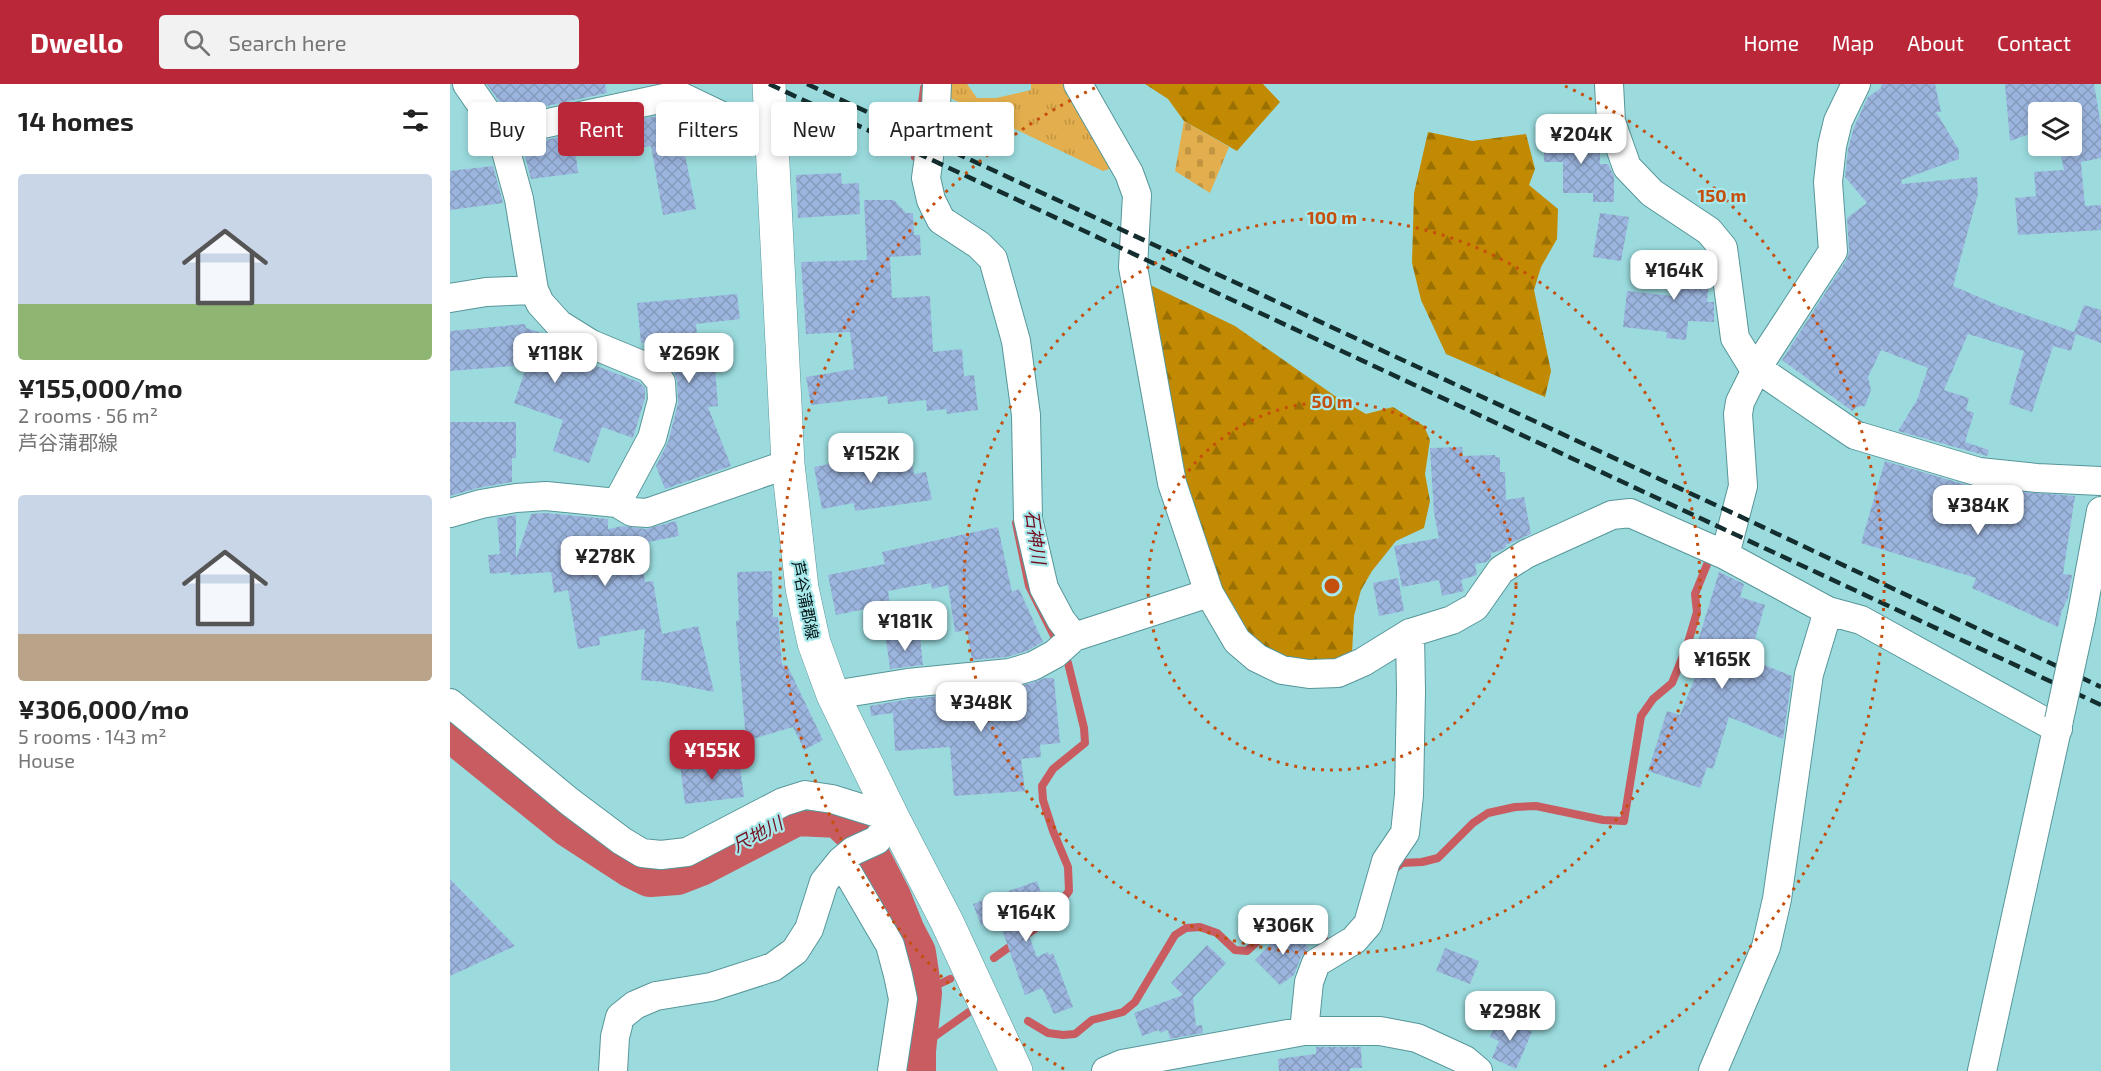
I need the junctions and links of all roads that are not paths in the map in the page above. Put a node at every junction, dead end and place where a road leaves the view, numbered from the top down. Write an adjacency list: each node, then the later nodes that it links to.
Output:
1 (467, 84): 7 (street)
2 (769, 84): 8 (main road, 芦谷蒲郡線)
3 (937, 84): 25 (street)
4 (1078, 84): 22 (street)
5 (1608, 84): 15 (street)
6 (1856, 84): 15 (street)
7 (479, 102)
8 (771, 121)
9 (546, 123): 10 (street)
10 (771, 140)
11 (507, 156): 13 (street)
12 (773, 156): 16 (main road, 芦谷蒲郡線)
13 (534, 290): 14 (street); 18 (street)
14 (450, 298)
15 (1757, 368): 17 (street); 21 (street)
16 (788, 464): 18 (street); 26 (main road, 芦谷蒲郡線)
17 (2101, 481)
18 (617, 503): 20 (street)
19 (2101, 511): 28 (street, bridge)
20 (450, 513)
21 (1725, 555): 23 (street); 24 (street)
22 (1209, 593): 24 (street); 25 (street)
23 (1828, 610): 28 (street); 36 (street)
24 (1410, 633): 30 (street)
25 (1066, 645): 26 (street)
26 (833, 695): 29 (main road, 芦谷蒲郡線)
27 (450, 703): 29 (street)
28 (2058, 725): 37 (street)
29 (866, 843): 31 (street); 32 (street); 33 (main road, 芦谷蒲郡線)
30 (1304, 1032): 34 (street); 35 (street)
31 (613, 1071)
32 (892, 1071)
33 (1016, 1071)
34 (1106, 1071)
35 (1478, 1071)
36 (1713, 1071)
37 (1982, 1071)

